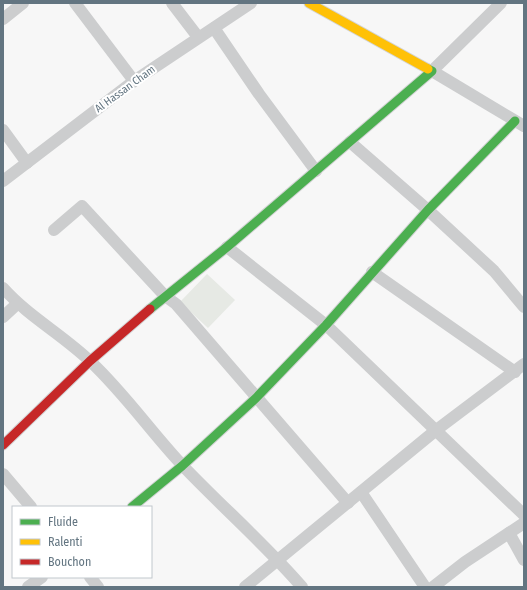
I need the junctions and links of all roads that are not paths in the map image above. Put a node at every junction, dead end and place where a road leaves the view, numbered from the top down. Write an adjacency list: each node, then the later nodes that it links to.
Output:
1 (24, 3): 7 (street)
2 (75, 3): 11 (street)
3 (172, 3): 9 (street)
4 (251, 3): 8 (street, Al Hassan Cham)
5 (308, 3): 10 (street)
6 (501, 3): 10 (street)
7 (3, 19)
8 (214, 28): 9 (street, Al Hassan Cham); 16 (street)
9 (198, 37): 11 (street, Al Hassan Cham)
10 (432, 71): 12 (street); 14 (street)
11 (134, 81): 15 (street, Al Hassan Cham)
12 (519, 124): 18 (street)
13 (3, 130): 15 (street)
14 (350, 142): 16 (street); 18 (street)
15 (27, 163): 17 (street, Al Hassan Cham)
16 (316, 171): 20 (street)
17 (3, 181)
18 (428, 210): 21 (street); 25 (street)
19 (54, 230): 23 (street)
20 (226, 247): 23 (street); 27 (street)
21 (372, 272): 27 (street); 29 (street)
22 (3, 288): 24 (street)
23 (165, 296): 28 (street); 30 (street)
24 (17, 304): 26 (street); 28 (street)
25 (524, 307)
26 (3, 317)
27 (326, 325): 30 (street); 31 (street)
28 (90, 360): 32 (street); 33 (street)
29 (520, 368): 31 (street)
30 (256, 398): 33 (street); 36 (street)
31 (435, 431): 35 (street); 39 (street)
32 (3, 445)
33 (182, 466): 38 (street); 42 (street)
34 (3, 474): 37 (street)
35 (361, 492): 36 (street); 50 (street)
36 (348, 503): 42 (street)
37 (30, 506)
38 (133, 506)
39 (524, 515)
40 (524, 523): 41 (street)
41 (509, 533): 43 (street); 51 (street)
42 (279, 560): 48 (street); 49 (street)
43 (524, 560)
44 (41, 578): 46 (street)
45 (91, 578): 47 (street)
46 (28, 587)
47 (98, 587)
48 (245, 587)
49 (302, 587)
50 (425, 587)
51 (433, 587)

